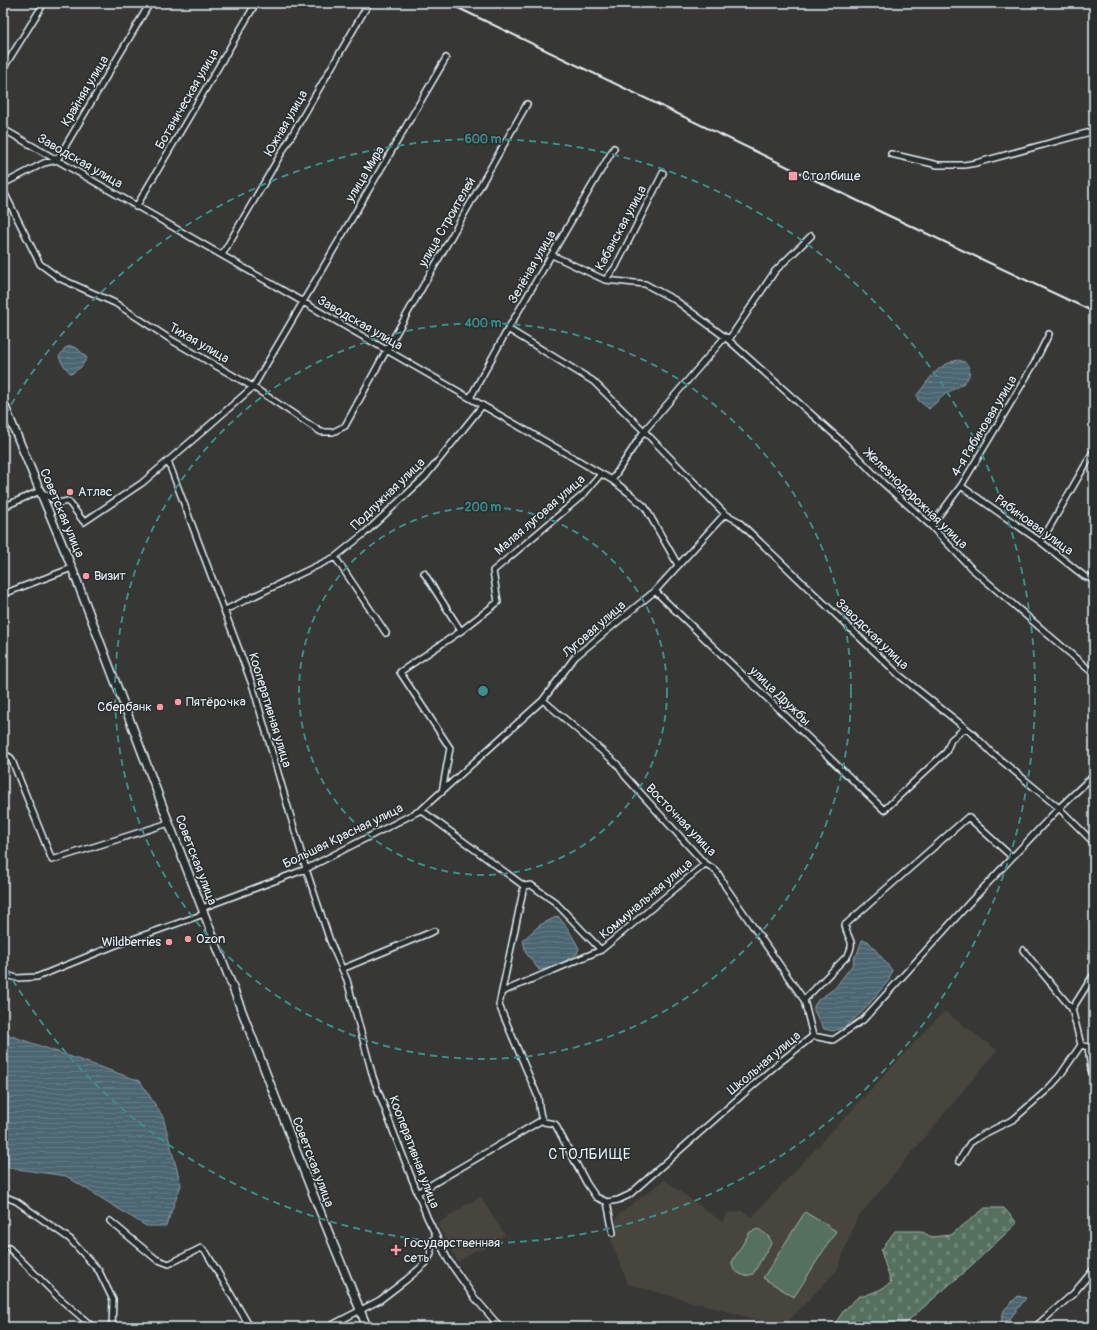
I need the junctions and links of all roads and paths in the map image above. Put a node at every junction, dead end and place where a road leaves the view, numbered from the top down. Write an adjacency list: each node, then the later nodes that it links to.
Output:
1 (44, 3): 6 (street)
2 (150, 3): 12 (street, Крайняя улица)
3 (256, 3): 16 (street, Ботаническая улица)
4 (369, 3): 18 (street, Южная улица)
5 (446, 58): 21 (street, улица Мира)
6 (3, 69)
7 (527, 104): 25 (street, улица Строителей)
8 (3, 129): 12 (street, Заводская улица)
9 (1094, 131): 11 (street)
10 (614, 148): 19 (street, Зелёная улица)
11 (892, 154)
12 (57, 160): 14 (street); 16 (street, Заводская улица)
13 (663, 173): 20 (street, Кабанская улица)
14 (3, 184)
15 (3, 190): 26 (street, Тихая улица)
16 (136, 207): 18 (street, Заводская улица)
17 (811, 236): 24 (street)
18 (222, 255): 21 (street, Заводская улица)
19 (552, 255): 20 (street); 22 (street, Зелёная улица)
20 (605, 280): 24 (street, Кабанская улица)
21 (302, 301): 25 (street, Заводская улица); 26 (street)
22 (508, 329): 27 (street, Зелёная улица); 30 (street, Заводская улица)
23 (1049, 334): 35 (street, 4-я Рябиновая улица)
24 (725, 337): 30 (street); 39 (street, Железнодорожная улица)
25 (386, 351): 26 (street, Тихая улица); 27 (street, Заводская улица)
26 (253, 387): 32 (street)
27 (470, 398): 29 (street, Заводская улица)
28 (3, 402): 36 (street, Советская улица)
29 (482, 406): 33 (street, Заводская улица); 41 (street, Подлужная улица)
30 (644, 431): 34 (street); 38 (street, Заводская улица)
31 (1094, 450): 40 (street)
32 (168, 461): 36 (street); 48 (street, Кооперативная улица)
33 (601, 474): 34 (street, Заводская улица); 49 (street, Малая луговая улица)
34 (612, 480): 42 (street, Заводская улица)
35 (961, 486): 39 (street, 4-я Рябиновая улица); 40 (street, Рябиновая улица)
36 (40, 491): 37 (street); 43 (street, Советская улица)
37 (3, 507)
38 (725, 514): 42 (street, Луговая улица); 53 (street, Заводская улица)
39 (931, 526): 51 (street, Железнодорожная улица)
40 (1041, 542): 45 (street, Рябиновая улица)
41 (335, 557): 48 (street, Подлужная улица); 50 (street)
42 (678, 565): 46 (street, Луговая улица)
43 (72, 568): 47 (street); 59 (street, Советская улица)
44 (424, 573): 49 (street)
45 (1094, 580)
46 (655, 591): 52 (street, Луговая улица); 53 (street, улица Дружбы)
47 (3, 594)
48 (225, 610): 63 (street, Кооперативная улица)
49 (461, 631): 56 (street, Малая луговая улица)
50 (386, 633)
51 (1094, 674)
52 (543, 700): 56 (street, Луговая улица); 62 (street, Восточная улица)
53 (964, 728): 57 (street, Заводская улица)
54 (3, 753): 59 (street)
55 (1094, 775): 57 (street, Школьная улица)
56 (442, 792): 58 (street, Большая Красная улица)
57 (1059, 808): 60 (street, Заводская улица); 61 (street, Школьная улица)
58 (421, 810): 63 (street, Большая Красная улица); 64 (street, Коммунальная улица)
59 (169, 823): 65 (street, Советская улица)
60 (1094, 843)
61 (1012, 857): 73 (street); 75 (street, Школьная улица)
62 (705, 864): 67 (street, Коммунальная улица); 73 (street, Восточная улица)
63 (306, 869): 65 (street, Большая Красная улица); 69 (street, Кооперативная улица)
64 (524, 886): 67 (street, Коммунальная улица); 72 (street)
65 (203, 911): 70 (street, Большая Красная улица); 88 (street, Советская улица)
66 (434, 931): 69 (street)
67 (601, 950): 72 (street, Коммунальная улица)
68 (1023, 950): 74 (street)
69 (342, 969): 80 (street, Кооперативная улица)
70 (3, 974)
71 (1094, 974): 74 (street)
72 (502, 992): 78 (street)
73 (804, 1000): 75 (street, Восточная улица)
74 (1072, 1009): 76 (street)
75 (813, 1036): 82 (street, Школьная улица)
76 (1080, 1045): 77 (street); 79 (street)
77 (1094, 1077)
78 (542, 1120): 80 (street); 82 (street)
79 (959, 1161)
80 (418, 1193): 85 (street, Кооперативная улица)
81 (3, 1196): 90 (street)
82 (607, 1202): 84 (street)
83 (110, 1222): 91 (street)
84 (613, 1233)
85 (436, 1236): 88 (street); 94 (street, Кооперативная улица)
86 (9, 1248): 89 (street)
87 (1094, 1269): 95 (street)
88 (360, 1311): 92 (street); 93 (street, Советская улица)
89 (93, 1327)
90 (112, 1327)
91 (250, 1327)
92 (328, 1327)
93 (367, 1327)
94 (500, 1327)
95 (1035, 1327)

